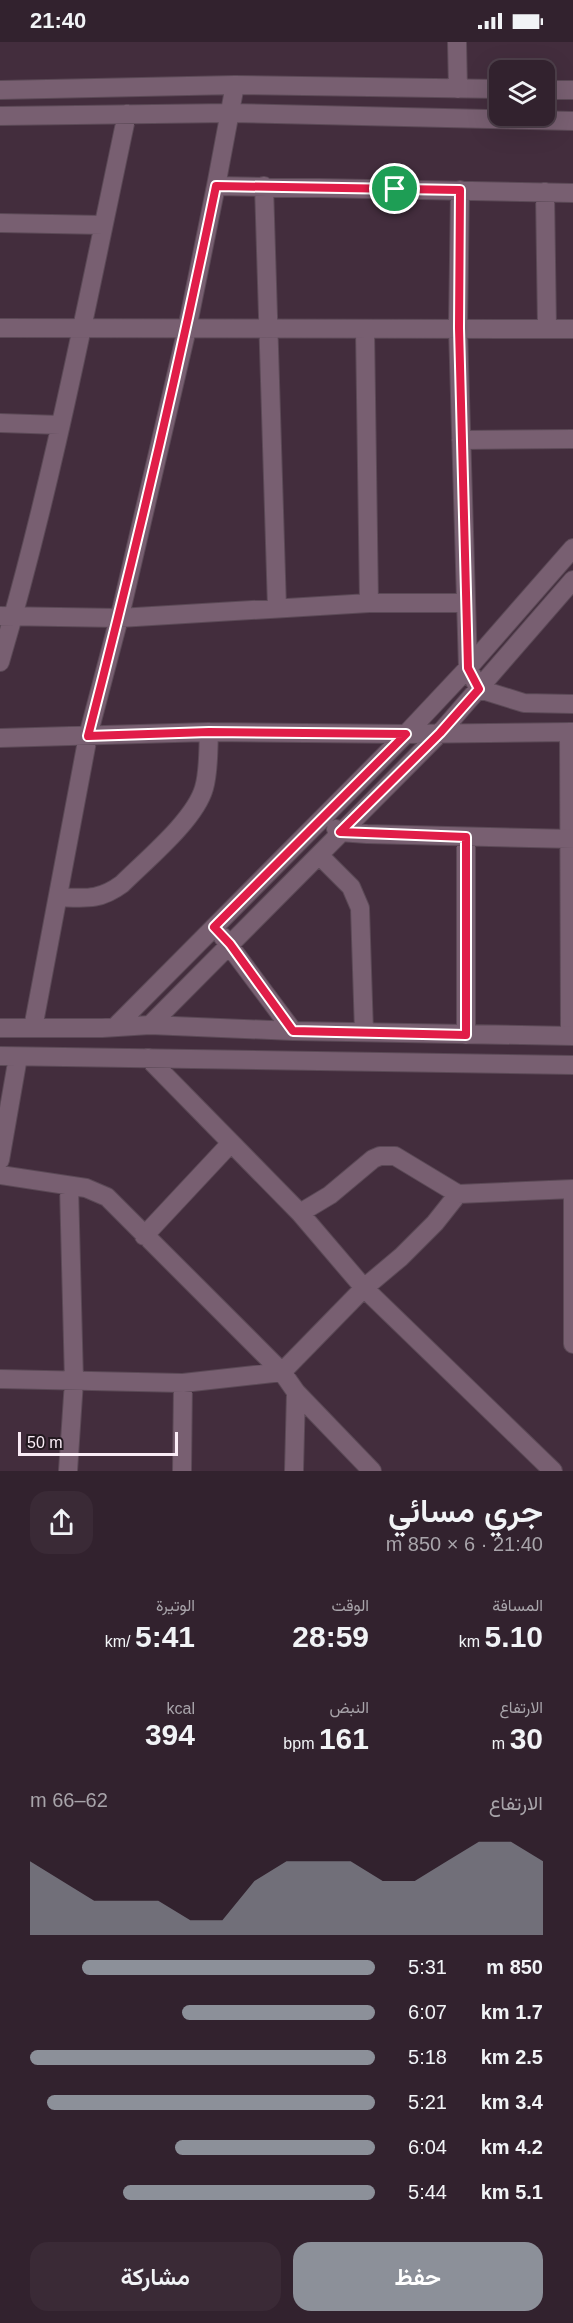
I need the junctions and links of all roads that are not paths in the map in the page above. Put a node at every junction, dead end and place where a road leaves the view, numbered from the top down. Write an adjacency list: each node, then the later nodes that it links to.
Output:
1 (457, 42): 3 (street)
2 (235, 85): 3 (street); 5 (street); 8 (street)
3 (458, 89): 4 (street)
4 (489, 89)
5 (0, 90)
6 (555, 90): 7 (street)
7 (573, 90)
8 (230, 113): 9 (street); 11 (street); 12 (street)
9 (127, 114): 10 (street); 18 (street)
10 (0, 116)
11 (573, 121)
12 (216, 186): 13 (street); 23 (street)
13 (264, 186): 14 (street); 20 (street)
14 (460, 190): 15 (street); 21 (street)
15 (545, 192): 16 (street); 25 (street)
16 (573, 193)
17 (0, 223): 18 (street)
18 (103, 225): 22 (street)
19 (0, 328): 22 (street)
20 (269, 328): 23 (street); 24 (street); 35 (street)
21 (459, 328): 24 (street); 25 (street); 30 (street)
22 (82, 329): 23 (street); 28 (street)
23 (187, 329): 37 (street)
24 (365, 329): 33 (street)
25 (547, 329): 26 (street)
26 (573, 329)
27 (0, 423): 28 (street)
28 (60, 425): 36 (street)
29 (573, 439): 30 (street)
30 (461, 440): 34 (street)
31 (573, 548): 39 (street)
32 (573, 580): 40 (street)
33 (369, 603): 34 (street); 35 (street)
34 (466, 603): 39 (street)
35 (277, 608): 37 (street)
36 (7, 616): 37 (street); 38 (street)
37 (119, 618): 46 (street)
38 (0, 662)
39 (468, 668): 40 (street); 45 (street)
40 (479, 689): 41 (street); 44 (street)
41 (573, 704)
42 (209, 732): 45 (street); 46 (street); 53 (street)
43 (571, 732): 44 (street); 51 (street)
44 (440, 733): 45 (street); 49 (street)
45 (406, 734): 48 (street)
46 (88, 736): 47 (street); 53 (street)
47 (0, 738)
48 (322, 818): 49 (street); 55 (street)
49 (340, 832): 50 (street); 52 (street)
50 (466, 837): 51 (street); 63 (street)
51 (571, 839): 54 (street)
52 (318, 855): 56 (street); 62 (street)
53 (58, 897): 60 (street)
54 (571, 924): 64 (street)
55 (214, 927): 56 (street); 58 (street)
56 (230, 944): 57 (street); 61 (street)
57 (150, 1025): 58 (street); 61 (street)
58 (115, 1027): 60 (street)
59 (0, 1028): 60 (street)
60 (33, 1028)
61 (293, 1031): 62 (street)
62 (364, 1032): 63 (street)
63 (466, 1035): 64 (street)
64 (572, 1036)
65 (9, 1056): 66 (street); 69 (street)
66 (148, 1058): 67 (street); 68 (street)
67 (573, 1065)
68 (230, 1144): 75 (street); 76 (street)
69 (0, 1161)
70 (0, 1175): 71 (street)
71 (69, 1186): 76 (street); 82 (street)
72 (573, 1189): 73 (street)
73 (458, 1194): 75 (street); 78 (street)
74 (573, 1197): 77 (street)
75 (300, 1213): 78 (street)
76 (144, 1236): 80 (street)
77 (572, 1284): 79 (street)
78 (364, 1288): 80 (street); 89 (street)
79 (573, 1344)
80 (282, 1372): 83 (street); 84 (street)
81 (0, 1379): 82 (street)
82 (74, 1381): 83 (street); 85 (street)
83 (183, 1383): 86 (street)
84 (296, 1392): 87 (street); 88 (street)
85 (68, 1471)
86 (182, 1471)
87 (294, 1471)
88 (372, 1471)
89 (553, 1471)

